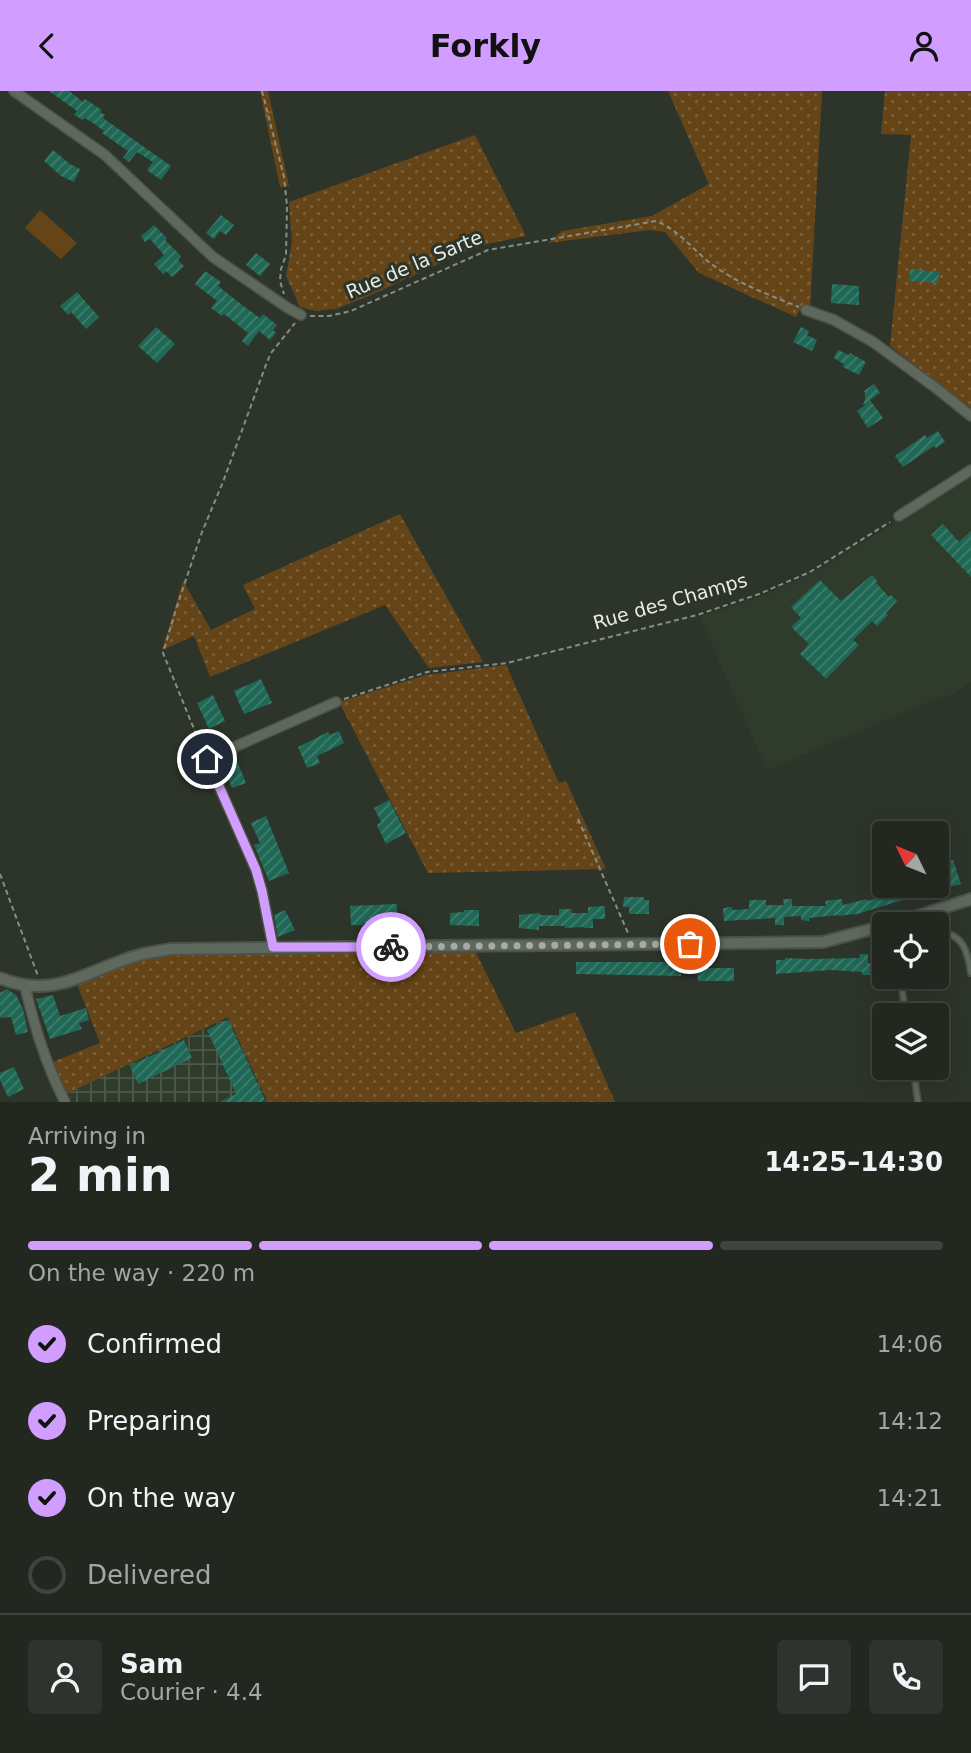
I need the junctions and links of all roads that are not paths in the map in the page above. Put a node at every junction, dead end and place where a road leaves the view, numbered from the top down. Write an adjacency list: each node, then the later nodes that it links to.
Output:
1 (14, 91): 3 (street)
2 (806, 310): 4 (street)
3 (301, 315)
4 (971, 416)
5 (971, 470): 6 (street)
6 (899, 516)
7 (337, 702): 12 (street)
8 (971, 899): 9 (street)
9 (939, 912)
10 (872, 929): 12 (street)
11 (949, 933): 13 (lane)
12 (273, 947): 15 (street)
13 (971, 973)
14 (0, 978): 15 (street)
15 (25, 986): 17 (street)
16 (915, 1080): 18 (lane)
17 (65, 1102)
18 (918, 1102)

